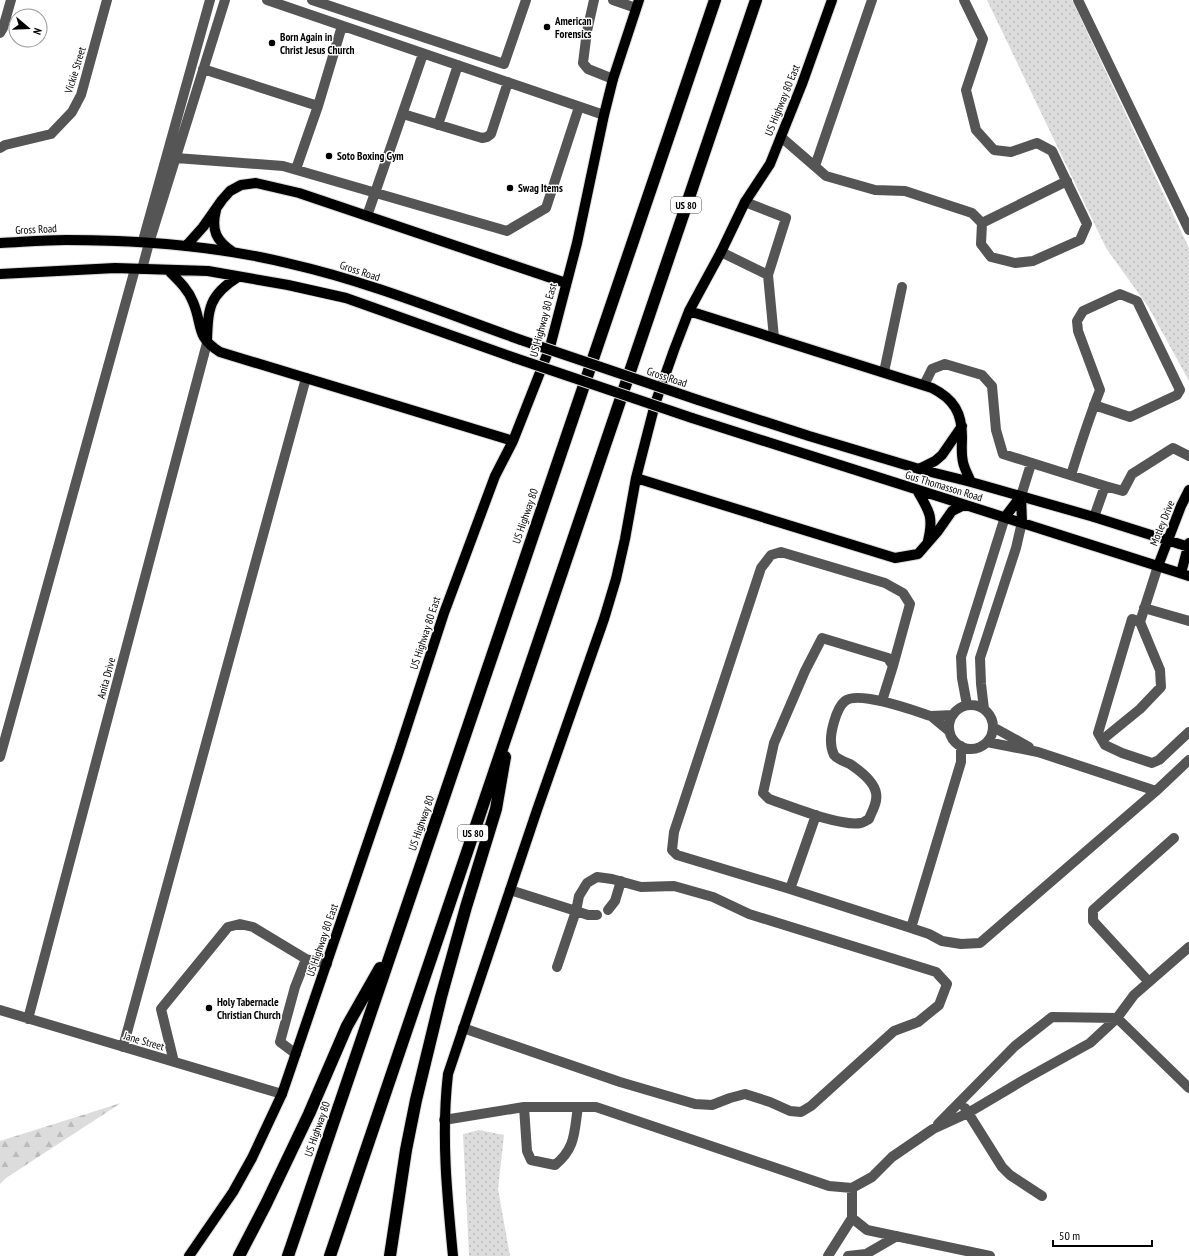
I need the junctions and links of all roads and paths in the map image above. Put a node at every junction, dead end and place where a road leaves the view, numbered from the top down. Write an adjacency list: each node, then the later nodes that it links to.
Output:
1 (11, 0): 18 (street)
2 (107, 0): 30 (street, Vickie Street)
3 (210, 0): 42 (street)
4 (225, 0): 21 (street)
5 (267, 0): 17 (street)
6 (312, 0): 7 (street)
7 (526, 0)
8 (594, 0): 22 (street)
9 (613, 0): 16 (street)
10 (715, 0): 113 (highway, US Highway 80)
11 (756, 0): 91 (highway, US 80)
12 (832, 0): 29 (main road, US Highway 80 East)
13 (872, 0): 32 (street)
14 (964, 0): 34 (street)
15 (1078, 0): 40 (street)
16 (637, 4): 22 (main road, US Highway 80 East)
17 (342, 26): 19 (street); 24 (street)
18 (0, 33)
19 (423, 54): 20 (street); 26 (street)
20 (458, 65): 23 (street); 28 (street)
21 (203, 69): 24 (street); 31 (street)
22 (614, 79): 27 (main road, US Highway 80 East)
23 (508, 82): 25 (street); 28 (street)
24 (318, 106): 33 (street)
25 (579, 106): 27 (street); 35 (street)
26 (402, 114): 28 (street); 35 (street)
27 (604, 115): 51 (main road, US Highway 80 East)
28 (438, 125)
29 (781, 137): 32 (street); 36 (main road, US Highway 80 East)
30 (0, 148)
31 (176, 158): 33 (street); 42 (street)
32 (815, 166): 39 (street)
33 (296, 169): 35 (street)
34 (1067, 181): 39 (street); 39 (street)
35 (376, 193): 38 (street)
36 (745, 202): 44 (main road, US Highway 80 East); 49 (street)
37 (216, 208): 38 (main road); 43 (main road); 45 (main road)
38 (367, 216): 51 (main road)
39 (982, 223)
40 (1189, 230)
41 (0, 243): 42 (main road, Gross Road)
42 (146, 243): 43 (main road, Gross Road); 46 (street)
43 (186, 246): 45 (main road, Gross Road)
44 (721, 252): 49 (street); 53 (main road, US Highway 80 East)
45 (233, 253): 59 (main road, Gross Road, bridge)
46 (139, 269): 47 (main road); 48 (main road); 100 (street)
47 (168, 270): 50 (main road); 55 (main road)
48 (0, 274)
49 (768, 275): 54 (street)
50 (238, 277): 55 (main road); 70 (main road, Gus Thomasson Road, bridge)
51 (566, 283): 62 (main road, US Highway 80 East)
52 (902, 287): 56 (street)
53 (688, 311): 54 (main road); 67 (main road, US Highway 80 East)
54 (774, 338): 56 (main road)
55 (207, 343): 57 (main road); 121 (street, Anita Drive)
56 (884, 372): 58 (main road)
57 (306, 378): 62 (main road); 123 (street)
58 (924, 385): 61 (main road); 64 (street)
59 (698, 400): 65 (main road, Gus Thomasson Road)
60 (1094, 405): 60 (street); 66 (street)
61 (962, 426): 65 (main road); 68 (main road)
62 (513, 441): 116 (main road, US Highway 80 East)
63 (1189, 456): 69 (street)
64 (1031, 464): 66 (street); 72 (street)
65 (919, 469): 68 (main road, Gus Thomasson Road)
66 (1071, 475): 69 (street)
67 (636, 478): 78 (main road); 108 (main road, US Highway 80 East)
68 (971, 482): 72 (main road, Gus Thomasson Road)
69 (1105, 486): 75 (street)
70 (917, 490): 73 (main road, Gus Thomasson Road); 78 (main road)
71 (1189, 490): 77 (main road, Motley Drive)
72 (1021, 496): 74 (main road); 75 (main road, Gus Thomasson Road); 76 (main road)
73 (964, 505): 74 (main road, Gus Thomasson Road); 78 (main road)
74 (1005, 517): 76 (main road, Gus Thomasson Road); 87 (street)
75 (1094, 517): 77 (main road, Gus Thomasson Road)
76 (1022, 522): 80 (main road, Gus Thomasson Road); 88 (street)
77 (1168, 540): 79 (main road, Gus Thomasson Road); 80 (main road, Motley Drive)
78 (927, 545)
79 (1189, 545): 81 (main road)
80 (1158, 566): 81 (main road, Gus Thomasson Road); 82 (street)
81 (1185, 574)
82 (1144, 608): 83 (street); 84 (street)
83 (1189, 621)
84 (1140, 622): 95 (street); 95 (street)
85 (893, 666): 86 (street); 104 (street); 107 (street)
86 (882, 701): 90 (street); 104 (street)
87 (967, 705): 88 (street); 89 (street)
88 (984, 709): 92 (street)
89 (953, 715): 90 (street); 93 (street)
90 (931, 716): 93 (street)
91 (512, 718): 141 (highway, US 80); 142 (highway)
92 (993, 727): 96 (street); 99 (street)
93 (949, 730): 97 (street)
94 (1189, 732): 95 (street)
95 (1102, 740)
96 (987, 742): 98 (street); 99 (street)
97 (960, 746): 98 (street); 102 (street)
98 (972, 748): 102 (street)
99 (1038, 752): 103 (street)
100 (0, 757)
101 (1189, 760): 103 (street)
102 (961, 762): 112 (street)
103 (1156, 791): 112 (street)
104 (816, 815): 107 (street)
105 (1174, 838): 118 (street)
106 (621, 881): 109 (street); 110 (street); 122 (street)
107 (790, 889): 112 (street)
108 (510, 890): 110 (street); 122 (main road, US Highway 80 East)
109 (608, 910)
110 (576, 911): 111 (street); 117 (street)
111 (597, 915)
112 (911, 928)
113 (393, 946): 139 (highway); 140 (highway, US Highway 80)
114 (1189, 948): 118 (street)
115 (306, 959): 116 (street); 124 (street); 125 (street)
116 (327, 964): 124 (main road, US Highway 80 East)
117 (557, 967)
118 (1149, 982): 120 (street)
119 (0, 1010): 121 (street, Jane Street)
120 (1117, 1018): 126 (street); 128 (street); 131 (street)
121 (28, 1019): 123 (street, Jane Street)
122 (463, 1028): 132 (main road, US Highway 80 East)
123 (123, 1047): 125 (street, Jane Street)
124 (296, 1054): 127 (main road, US Highway 80 East)
125 (174, 1062): 127 (street, Jane Street)
126 (1189, 1088)
127 (282, 1094): 138 (main road, US Highway 80 East)
128 (960, 1101): 131 (street); 133 (street)
129 (524, 1107): 130 (street); 130 (street); 132 (street)
130 (578, 1107): 134 (street)
131 (968, 1113): 133 (street); 135 (street)
132 (444, 1120): 143 (main road, US Highway 80 East)
133 (933, 1129): 134 (street)
134 (852, 1188): 136 (street)
135 (1042, 1196)
136 (852, 1218): 137 (street); 144 (street)
137 (897, 1236): 145 (street); 146 (street)
138 (189, 1256)
139 (239, 1256)
140 (288, 1256)
141 (330, 1256)
142 (390, 1256)
143 (453, 1256)
144 (828, 1256)
145 (848, 1256)
146 (990, 1256)

